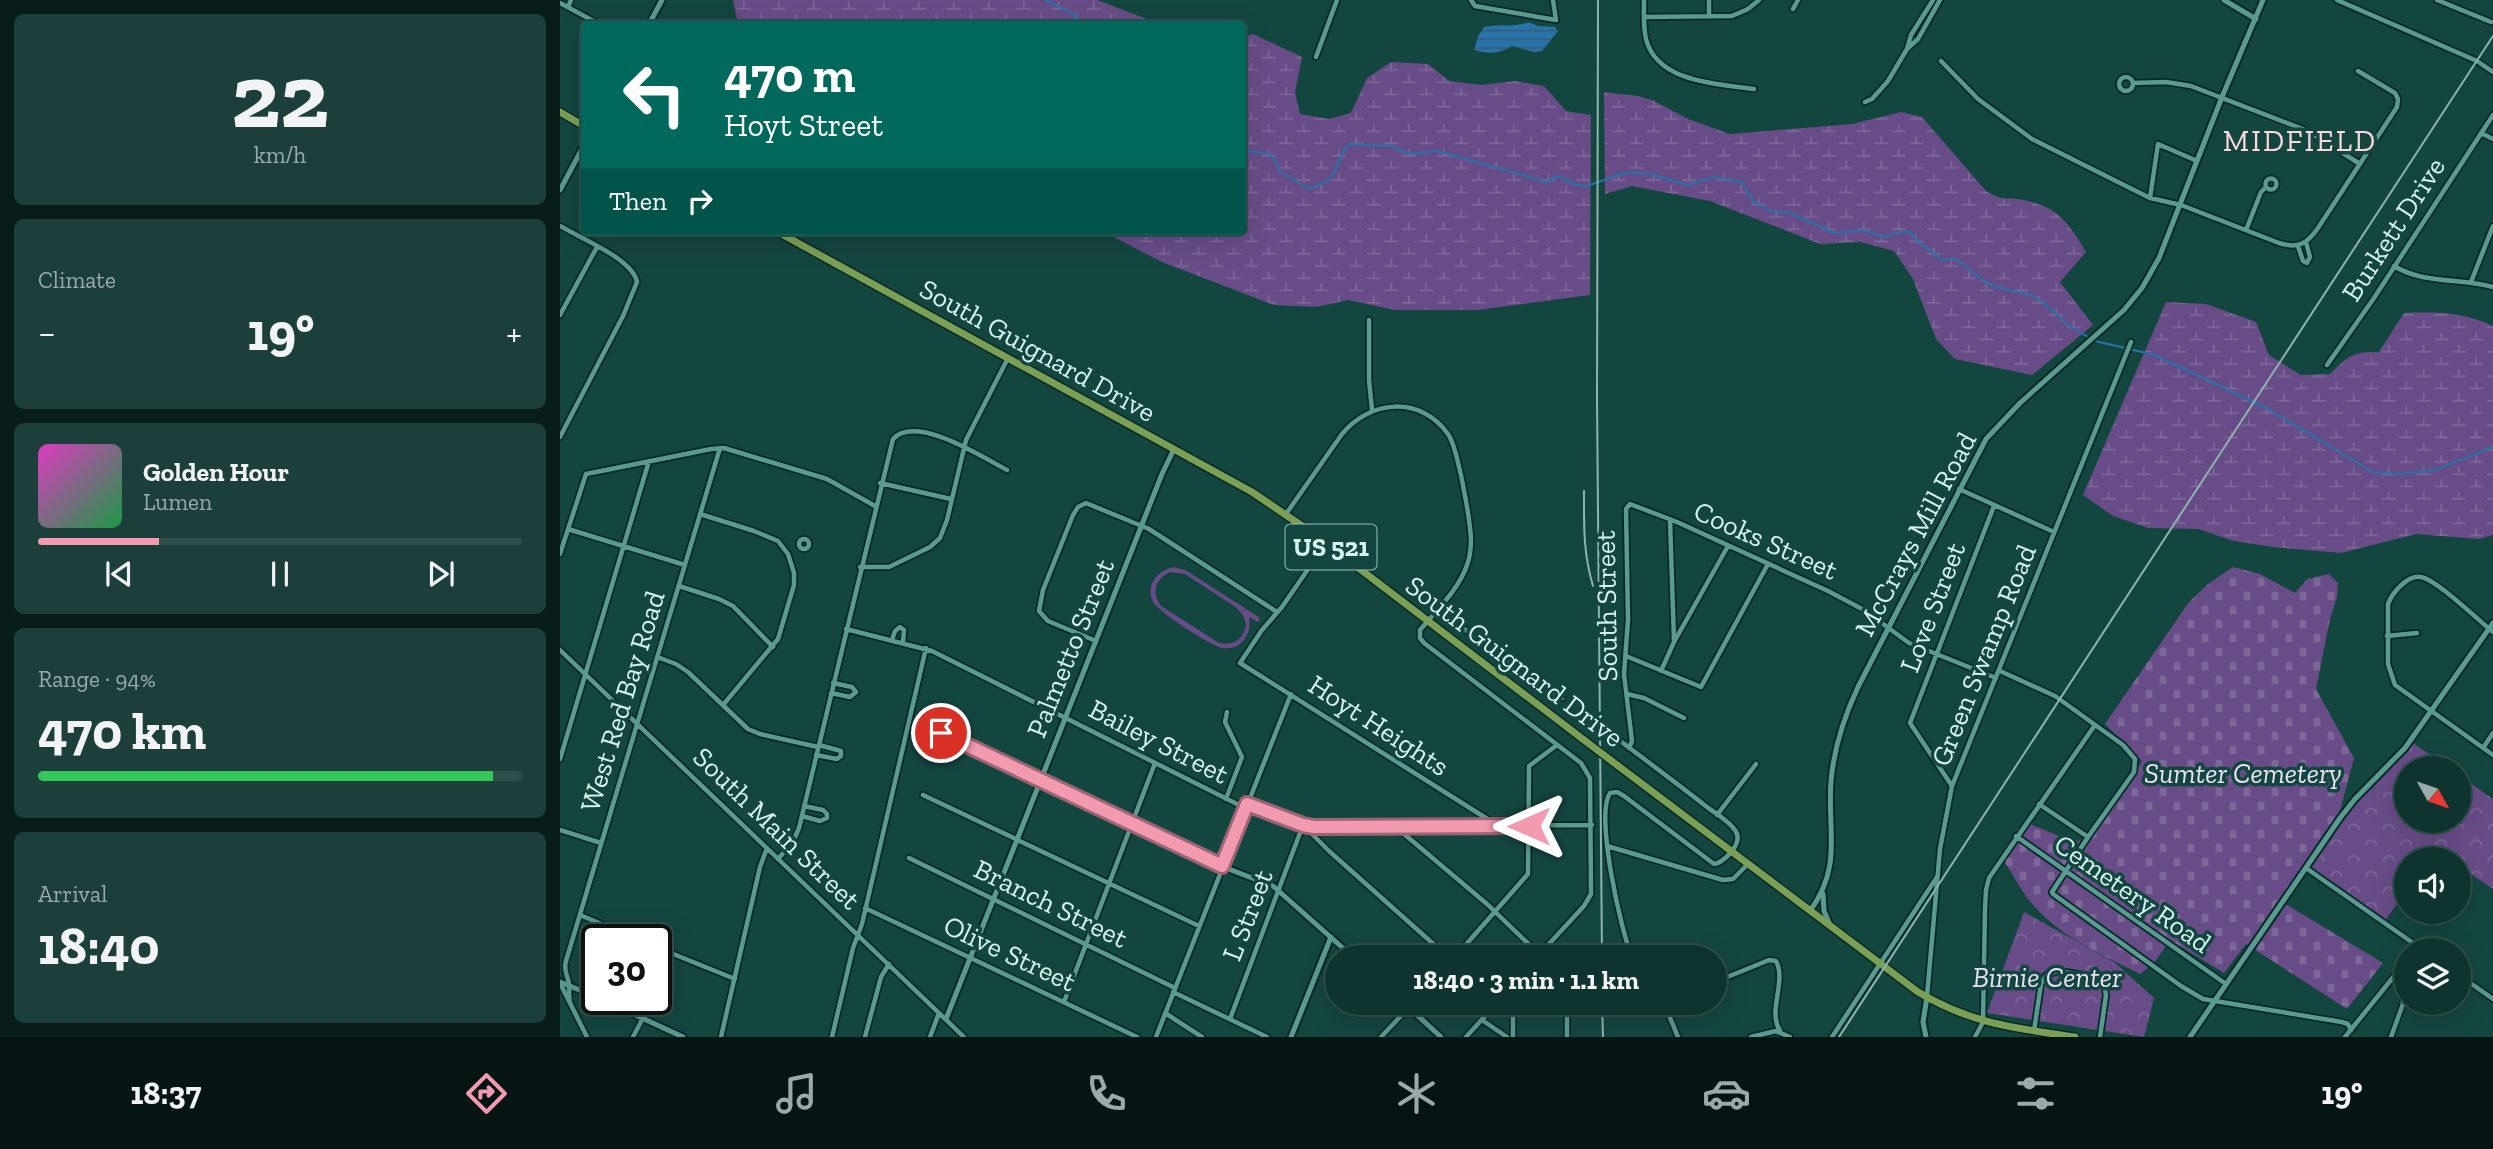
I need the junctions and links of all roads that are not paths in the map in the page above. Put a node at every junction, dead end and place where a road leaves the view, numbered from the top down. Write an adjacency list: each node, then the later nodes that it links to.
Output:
1 (571, 0): 17 (street)
2 (662, 0): 23 (street)
3 (1337, 0): 26 (street)
4 (1471, 0): 5 (street)
5 (1553, 0)
6 (1644, 0): 20 (street)
7 (1709, 0): 19 (street)
8 (1759, 0): 19 (street)
9 (1798, 0): 18 (street)
10 (1933, 0): 25 (street)
11 (1940, 0): 25 (street)
12 (2224, 0): 21 (street)
13 (2263, 0): 21 (street, McCrays Mill Road)
14 (2337, 0): 29 (street)
15 (2437, 0): 24 (street)
16 (560, 3): 17 (street)
17 (568, 8): 22 (street)
18 (1793, 9)
19 (1709, 16): 20 (street)
20 (1644, 17): 31 (street)
21 (2256, 19): 32 (street, McCrays Mill Road)
22 (593, 21)
23 (651, 21)
24 (2491, 22)
25 (1907, 50): 33 (street)
26 (1316, 57)
27 (1941, 61): 44 (street)
28 (2358, 71): 41 (street)
29 (2493, 72)
30 (2133, 83): 32 (street)
31 (1754, 89)
32 (2222, 97): 40 (street, McCrays Mill Road); 41 (street)
33 (1865, 102)
34 (560, 112): 36 (highway)
35 (2493, 115): 37 (street, Burkett Drive)
36 (581, 124)
37 (2481, 133): 38 (street); 53 (street, Burkett Drive)
38 (2493, 139)
39 (581, 151): 43 (street)
40 (2197, 161): 44 (street); 45 (street, McCrays Mill Road)
41 (2360, 164): 50 (street)
42 (2266, 187): 48 (street)
43 (560, 190)
44 (2150, 198): 45 (street)
45 (2180, 205): 48 (street); 69 (street, McCrays Mill Road)
46 (560, 226): 52 (street)
47 (2493, 226): 54 (street)
48 (2246, 230): 51 (street)
49 (783, 235): 59 (highway, South Guignard Drive / US 521)
50 (2306, 242): 51 (street); 51 (street)
51 (2298, 246)
52 (597, 247): 56 (street); 62 (street)
53 (2394, 266): 54 (street); 60 (street, Burkett Drive)
54 (2471, 282): 55 (street)
55 (2493, 287)
56 (560, 315)
57 (1369, 320): 61 (street)
58 (2129, 347): 79 (street, Green Swamp Road)
59 (1009, 358): 64 (street); 65 (highway, South Guignard Drive / US 521)
60 (2327, 365)
61 (1372, 410): 75 (street); 90 (street)
62 (560, 437)
63 (720, 448): 66 (street); 71 (street); 74 (street, West Red Bay Road)
64 (964, 448): 67 (street); 68 (street); 70 (street)
65 (1174, 449): 75 (highway, South Guignard Drive / US 521); 77 (street, Palmetto Street)
66 (649, 461): 78 (street); 81 (street)
67 (1007, 470)
68 (880, 483): 70 (street); 71 (street)
69 (1959, 489): 73 (street); 93 (street, McCrays Mill Road)
70 (951, 499): 88 (street)
71 (875, 506): 88 (street)
72 (1627, 506): 76 (street, Cooks Street); 106 (street, South Street)
73 (1994, 506): 79 (street); 105 (street, Love Street)
74 (700, 514): 85 (street); 87 (street, West Red Bay Road)
75 (1285, 514): 80 (highway, South Guignard Drive / US 521)
76 (1670, 520): 82 (street, Cooks Street); 101 (street)
77 (1141, 526): 91 (street); 99 (street, Palmetto Street); 99 (street)
78 (568, 529): 81 (street); 84 (street)
79 (2055, 532): 109 (street, Green Swamp Road)
80 (1326, 543): 91 (street); 92 (highway, South Guignard Drive / US 521)
81 (624, 546): 87 (street); 110 (street)
82 (1728, 546): 86 (street, Cooks Street); 101 (street)
83 (799, 547): 85 (street)
84 (560, 554)
85 (788, 554): 102 (street)
86 (1768, 564): 93 (street, Cooks Street); 108 (street)
87 (685, 565): 89 (street, West Red Bay Road)
88 (860, 567): 95 (street)
89 (679, 586): 102 (street); 107 (street, West Red Bay Road)
90 (1439, 606): 92 (street); 116 (street)
91 (1277, 612): 114 (street, Hoyt Heights)
92 (1427, 621): 128 (street); 158 (highway, South Guignard Drive / US 521, bridge)
93 (1888, 628): 105 (street, Cooks Street); 168 (street, McCrays Mill Road)
94 (2492, 628): 97 (street); 119 (street)
95 (846, 629): 98 (street, Bailey Street); 112 (street)
96 (2417, 633): 97 (street)
97 (2387, 636): 119 (street)
98 (892, 640): 100 (street, Bailey Street); 100 (street, Bailey Street)
99 (1096, 641): 120 (street, Palmetto Street)
100 (903, 642): 103 (street, Bailey Street)
101 (1674, 642): 108 (street)
102 (773, 647): 117 (street)
103 (926, 648): 120 (street, Bailey Street); 170 (street)
104 (560, 650): 110 (street, South Main Street)
105 (1937, 654): 111 (street, Cooks Street); 137 (street, Love Street)
106 (1626, 656): 108 (street); 115 (street, South Street)
107 (657, 657): 117 (street); 122 (street, West Red Bay Road)
108 (1661, 671)
109 (2000, 671): 111 (street, Green Swamp Road); 123 (street)
110 (586, 674): 122 (street, South Main Street); 133 (street)
111 (1996, 678): 137 (street, Green Swamp Road)
112 (833, 683): 113 (street); 113 (street)
113 (831, 693): 127 (street)
114 (1291, 694): 142 (street); 148 (street, Hoyt Heights)
115 (1627, 694): 121 (street); 129 (street, South Street)
116 (1562, 698)
117 (723, 705): 127 (street)
118 (1227, 712): 139 (street)
119 (2431, 712): 130 (street); 163 (street)
120 (1065, 718): 134 (street, Bailey Street); 136 (street, Palmetto Street)
121 (1684, 718)
122 (637, 723): 155 (street, West Red Bay Road); 157 (street, South Main Street)
123 (2095, 725): 140 (street); 153 (street)
124 (941, 733): 136 (street)
125 (2493, 733): 130 (street)
126 (1611, 734): 129 (street)
127 (818, 746): 131 (street); 131 (street)
128 (1558, 746): 147 (street); 149 (street)
129 (1629, 748): 143 (street)
130 (2483, 748): 132 (street)
131 (816, 755): 141 (street)
132 (2493, 755)
133 (560, 759)
134 (1155, 763): 139 (street, Bailey Street); 145 (street)
135 (1756, 764): 143 (street)
136 (1041, 781): 145 (street); 154 (street, Palmetto Street)
137 (1952, 786): 165 (street, Green Swamp Road)
138 (923, 795): 154 (street)
139 (1226, 799): 142 (street, Bailey Street)
140 (2039, 804): 152 (street); 153 (street)
141 (804, 806): 144 (street); 144 (street)
142 (1246, 806): 146 (street, Bailey Street); 162 (street)
143 (1717, 815): 158 (street)
144 (802, 816): 160 (street)
145 (1131, 824): 162 (street); 166 (street)
146 (1303, 825): 150 (street); 167 (street, L Street); 182 (street)
147 (1591, 825): 149 (street); 185 (street)
148 (1493, 826): 149 (street); 150 (street)
149 (1529, 826): 171 (street)
150 (1396, 827): 171 (street)
151 (560, 830): 155 (street)
152 (2016, 836): 164 (street, Cemetery Road); 218 (street)
153 (2088, 837): 164 (street)
154 (1017, 840): 166 (street); 169 (street, Palmetto Street)
155 (601, 843): 173 (street, West Red Bay Road)
156 (1607, 846): 158 (street); 161 (street); 186 (street)
157 (767, 848): 160 (street, South Main Street); 193 (street)
158 (1731, 852): 161 (highway, South Guignard Drive / US 521)
159 (909, 858): 169 (street, Branch Street)
160 (778, 859): 177 (street, South Main Street)
161 (1747, 864): 172 (highway, South Guignard Drive / US 521)
162 (1222, 866): 167 (street); 175 (street)
163 (2306, 868): 179 (street); 196 (street)
164 (2066, 871): 196 (street, Cemetery Road); 204 (street)
165 (1938, 876): 190 (street); 200 (street, Green Swamp Road)
166 (1108, 884): 175 (street); 180 (street)
167 (1279, 890): 178 (street); 216 (street, L Street)
168 (1823, 891): 172 (street, McCrays Mill Road); 176 (street)
169 (994, 899): 180 (street, Branch Street); 188 (street, Palmetto Street)
170 (865, 908): 177 (street); 188 (street, Olive Street)
171 (1496, 912): 183 (street); 184 (street)
172 (1810, 912): 176 (highway, South Guignard Drive / US 521)
173 (580, 915): 174 (street); 191 (street, West Red Bay Road)
174 (601, 924)
175 (1199, 926): 198 (street)
176 (1832, 928): 190 (highway, South Guignard Drive / US 521)
177 (858, 935): 189 (street, South Main Street); 226 (street)
178 (1331, 937): 181 (street); 234 (street)
179 (2406, 938)
180 (1087, 943): 198 (street, Branch Street); 203 (street)
181 (1340, 945)
182 (1435, 945)
183 (1466, 945)
184 (1528, 945)
185 (1549, 945)
186 (1629, 945)
187 (672, 953): 193 (street)
188 (971, 958): 203 (street, Olive Street); 215 (street, Palmetto Street)
189 (889, 964): 205 (street, South Main Street); 227 (street)
190 (1878, 964): 200 (highway, South Guignard Drive / US 521); 244 (street)
191 (562, 968): 197 (street, West Red Bay Road)
192 (1727, 977): 220 (street)
193 (735, 979): 225 (street)
194 (560, 982): 197 (street); 202 (street)
195 (2471, 983): 201 (street)
196 (2227, 984): 204 (street)
197 (570, 986): 199 (street); 202 (street, West Red Bay Road)
198 (1174, 990): 206 (street); 216 (street, Branch Street)
199 (581, 991)
200 (1927, 997): 218 (highway, South Guignard Drive / US 521); 245 (street)
201 (2493, 999)
202 (570, 1002): 222 (street)
203 (1064, 1002): 230 (street, Olive Street)
204 (2214, 1002): 219 (street); 249 (street)
205 (939, 1013): 215 (street, South Main Street); 228 (street)
206 (1165, 1013): 231 (street); 232 (street)
207 (638, 1015): 212 (street)
208 (1399, 1015): 235 (street)
209 (1419, 1015): 236 (street)
210 (1486, 1015): 217 (street)
211 (1670, 1015): 241 (street)
212 (643, 1017): 223 (street); 224 (street)
213 (1513, 1017): 239 (street)
214 (1567, 1017): 240 (street)
215 (946, 1019): 229 (street, South Main Street)
216 (1230, 1019): 233 (street, Branch Street)
217 (1482, 1020): 237 (street); 238 (street)
218 (1983, 1022): 221 (highway, South Guignard Drive / US 521); 246 (street)
219 (2351, 1030): 250 (street); 251 (street)
220 (1780, 1031): 242 (street); 243 (street)
221 (2034, 1032): 247 (highway, South Guignard Drive / US 521); 248 (street)
222 (587, 1037)
223 (632, 1037)
224 (683, 1037)
225 (721, 1037)
226 (832, 1037)
227 (865, 1037)
228 (930, 1037)
229 (964, 1037)
230 (1137, 1037)
231 (1156, 1037)
232 (1202, 1037)
233 (1267, 1037)
234 (1291, 1037)
235 (1381, 1037)
236 (1441, 1037)
237 (1466, 1037)
238 (1507, 1037)
239 (1513, 1037)
240 (1567, 1037)
241 (1678, 1037)
242 (1752, 1037)
243 (1790, 1037)
244 (1832, 1037)
245 (1926, 1037)
246 (1975, 1037)
247 (2075, 1037)
248 (2100, 1037)
249 (2190, 1037)
250 (2345, 1037)
251 (2391, 1037)

